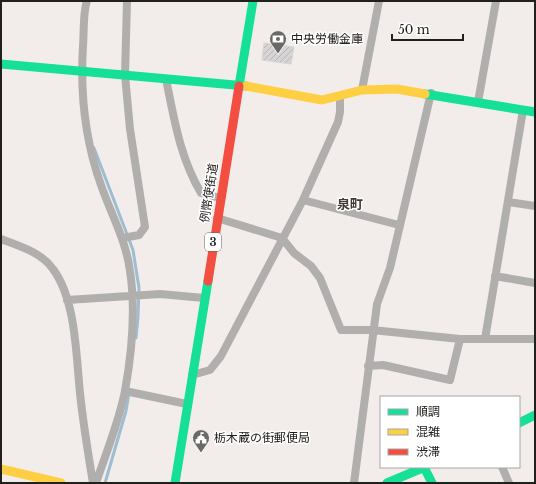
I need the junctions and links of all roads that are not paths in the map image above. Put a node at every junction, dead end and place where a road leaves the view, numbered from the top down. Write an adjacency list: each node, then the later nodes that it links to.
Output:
1 (87, 1): 7 (street)
2 (127, 1): 8 (street)
3 (253, 1): 10 (street, 例幣使街道 / 3)
4 (379, 1): 11 (street)
5 (496, 1): 14 (street)
6 (1, 64): 7 (street)
7 (81, 71): 8 (street); 23 (street)
8 (125, 75): 9 (street); 23 (street)
9 (166, 79): 10 (street); 17 (street)
10 (239, 85): 13 (street); 17 (street, 例幣使街道 / 3)
11 (362, 90): 12 (street); 13 (street)
12 (431, 93): 14 (street); 22 (street)
13 (340, 96): 18 (street)
14 (478, 102): 15 (street)
15 (523, 110): 16 (street); 19 (street)
16 (535, 112)
17 (220, 198): 21 (street, 例幣使街道 / 3)
18 (303, 200): 22 (street); 24 (street)
19 (508, 202): 20 (street); 26 (street)
20 (535, 206)
21 (217, 218): 24 (street); 29 (street, 例幣使街道 / 3)
22 (399, 225): 31 (street)
23 (123, 238): 28 (street)
24 (282, 238): 31 (street); 36 (street)
25 (1, 239): 30 (street)
26 (495, 276): 27 (street); 33 (street)
27 (535, 283)
28 (133, 296): 29 (street); 30 (street); 37 (street)
29 (204, 298): 36 (street, 例幣使街道 / 3)
30 (67, 300): 47 (street)
31 (372, 330): 32 (street); 35 (street)
32 (460, 339): 33 (street); 35 (street)
33 (485, 339): 34 (street)
34 (535, 339)
35 (368, 366): 49 (street)
36 (192, 374): 38 (street, 例幣使街道 / 3)
37 (125, 391): 38 (street); 47 (street)
38 (187, 404): 48 (street, 例幣使街道 / 3)
39 (535, 415): 40 (street)
40 (520, 422)
41 (422, 468): 50 (street)
42 (424, 468): 51 (street)
43 (502, 468): 52 (street)
44 (1, 469): 45 (street)
45 (35, 480): 46 (street)
46 (61, 483)
47 (94, 483)
48 (175, 483)
49 (354, 483)
50 (387, 483)
51 (432, 483)
52 (509, 483)

